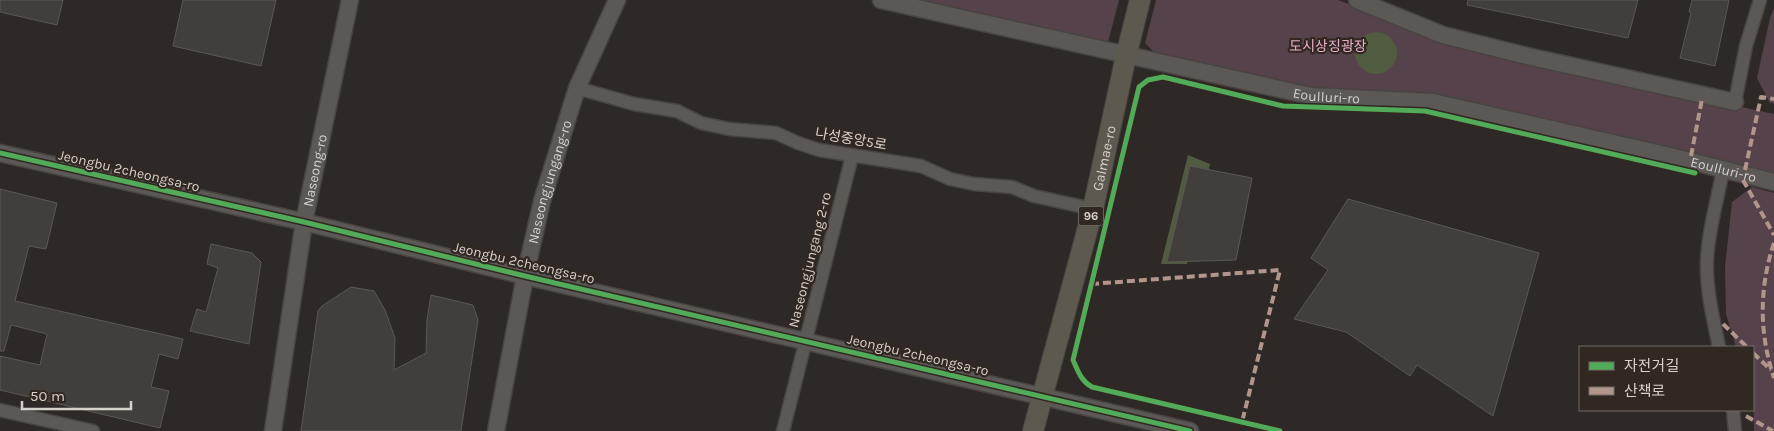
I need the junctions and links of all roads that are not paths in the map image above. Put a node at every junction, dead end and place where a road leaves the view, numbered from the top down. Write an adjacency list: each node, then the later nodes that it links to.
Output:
1 (350, 0): 15 (street, Naseong-ro)
2 (617, 0): 8 (street, Naseongjungang-ro)
3 (881, 0): 7 (street, Eoulluri-ro)
4 (1140, 0): 7 (main road, Galmae-ro / 96)
5 (1357, 0): 9 (street)
6 (1760, 0): 9 (street)
7 (1126, 56): 12 (street, Eoulluri-ro); 14 (main road, Galmae-ro / 96)
8 (578, 88): 11 (street, 나성중앙5로); 16 (street, Naseongjungang-ro)
9 (1735, 102)
10 (0, 153): 15 (street, Jeongbu 2cheongsa-ro)
11 (852, 156): 14 (street, 나성중앙5로); 17 (street, Naseongjungang 2-ro)
12 (1723, 170): 13 (street, Eoulluri-ro); 18 (street)
13 (1774, 182)
14 (1093, 209): 19 (main road, Galmae-ro / 96)
15 (304, 222): 16 (street, Jeongbu 2cheongsa-ro); 23 (street, Naseong-ro)
16 (525, 276): 17 (street, Jeongbu 2cheongsa-ro); 24 (street, Naseongjungang-ro)
17 (805, 340): 19 (street, Jeongbu 2cheongsa-ro); 25 (street, Naseongjungang 2-ro)
18 (1719, 346)
19 (1042, 396): 26 (main road, Galmae-ro / 96); 27 (street, Jeongbu 2cheongsa-ro)
20 (0, 410): 22 (street)
21 (1733, 411): 28 (street)
22 (94, 431)
23 (272, 431)
24 (496, 431)
25 (783, 431)
26 (1033, 431)
27 (1190, 431)
28 (1735, 431)

